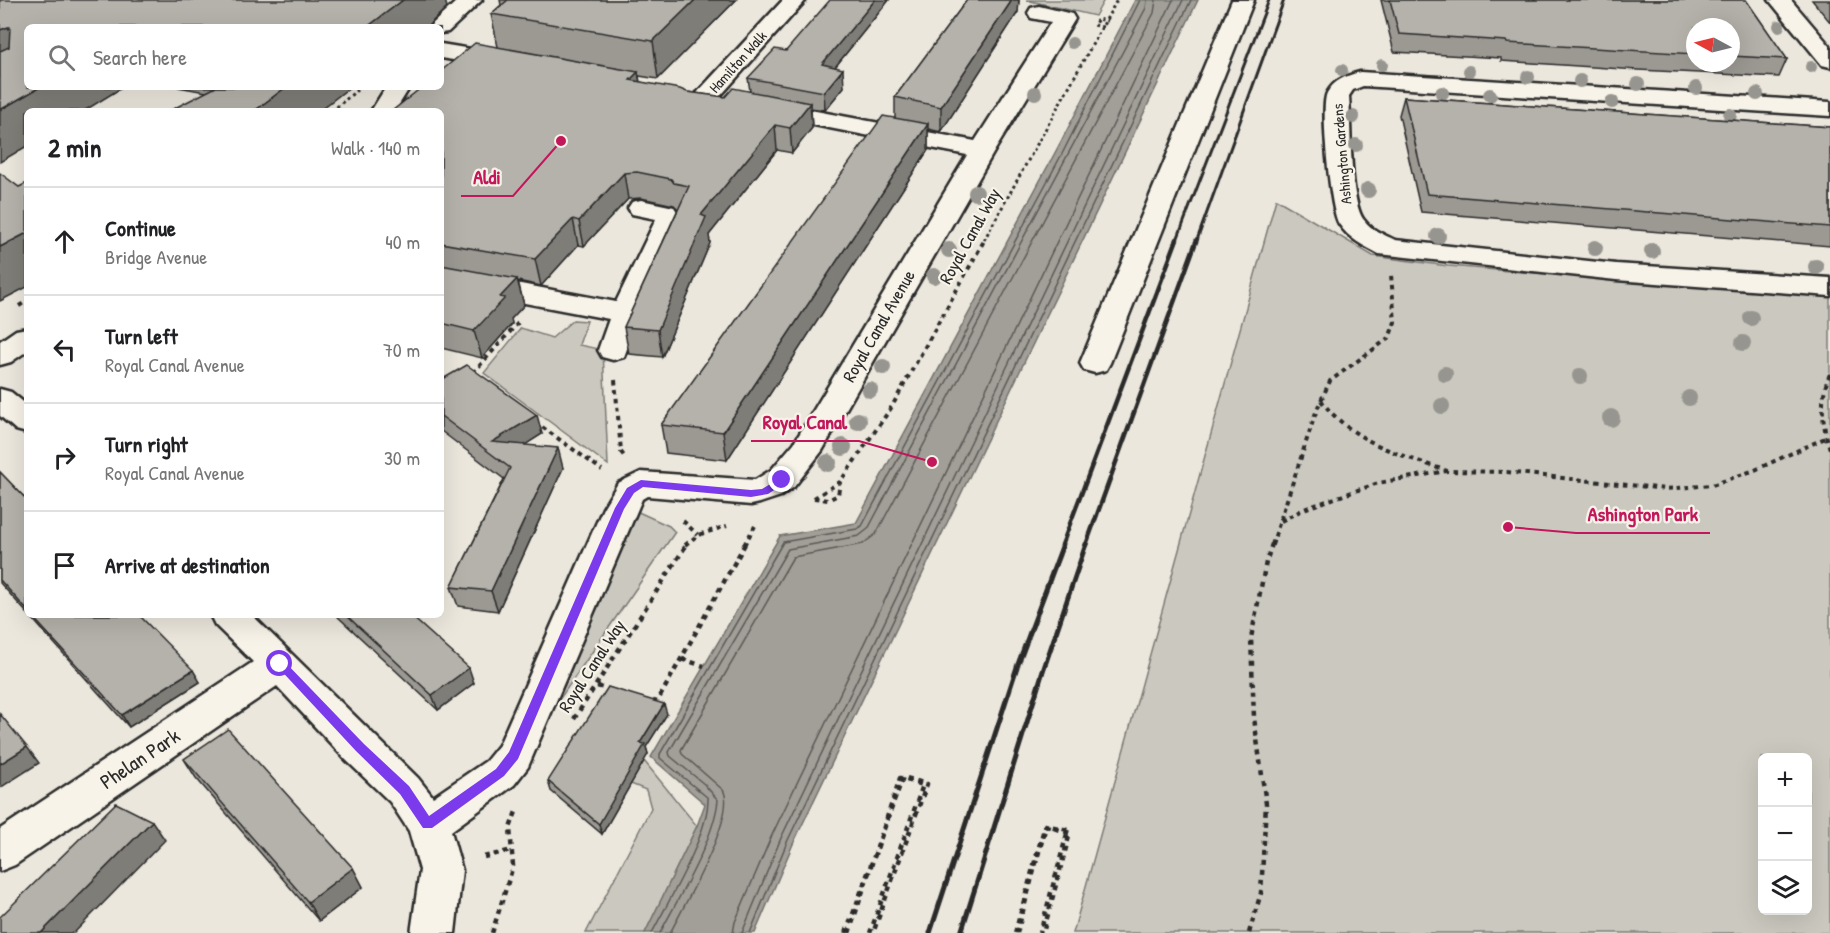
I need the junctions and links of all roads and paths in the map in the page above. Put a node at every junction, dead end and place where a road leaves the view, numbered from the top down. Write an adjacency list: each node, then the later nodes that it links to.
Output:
1 (471, 0): 8 (street)
2 (795, 0): 18 (street, Hamilton Walk)
3 (1118, 0): 7 (path, Royal Canal Way)
4 (1243, 0): 28 (street)
5 (1780, 0): 11 (street)
6 (1039, 13): 18 (street, Royal Canal Avenue)
7 (1107, 21): 9 (path, Royal Canal Way); 9 (path)
8 (443, 24)
9 (1103, 27): 38 (path, Royal Canal Way)
10 (444, 52): 12 (street)
11 (1830, 60)
12 (508, 84)
13 (357, 90): 15 (path)
14 (396, 90): 16 (street)
15 (336, 108)
16 (385, 108)
17 (1830, 109): 20 (street, Ashington Gardens)
18 (982, 150): 39 (street, Royal Canal Avenue)
19 (641, 208): 24 (street)
20 (1389, 248): 22 (street, Ashington Gardens); 32 (path)
21 (444, 279): 23 (street)
22 (1830, 287)
23 (541, 297): 24 (street); 30 (path)
24 (626, 312): 26 (street)
25 (24, 340): 27 (street)
26 (613, 350): 39 (path)
27 (0, 355)
28 (1095, 363)
29 (1830, 374): 35 (path)
30 (471, 375)
31 (0, 399): 34 (street)
32 (1321, 400): 37 (path); 42 (path)
33 (527, 416): 39 (path)
34 (24, 419)
35 (1826, 438): 36 (path); 37 (path)
36 (1830, 450)
37 (1447, 471): 42 (path)
38 (840, 482): 40 (path, Royal Canal Way); 40 (path, Royal Canal Way)
39 (636, 487): 54 (street)
40 (813, 498): 41 (path, Royal Canal Way)
41 (803, 502)
42 (1280, 521): 64 (path)
43 (730, 525): 49 (path, Royal Canal Way)
44 (756, 525): 46 (path)
45 (231, 618): 47 (street)
46 (682, 660): 48 (path); 51 (path)
47 (280, 664): 54 (street); 56 (street, Phelan Park)
48 (704, 666)
49 (597, 686): 50 (path); 52 (path, Royal Canal Way)
50 (618, 692)
51 (647, 700)
52 (570, 725)
53 (523, 800): 55 (path)
54 (428, 824): 58 (street)
55 (512, 850): 57 (path); 59 (path)
56 (0, 852)
57 (483, 857)
58 (433, 933)
59 (492, 933)
60 (847, 933): 61 (path, bridge)
61 (871, 933)
62 (1016, 933): 63 (path, bridge)
63 (1042, 933)
64 (1250, 933)

